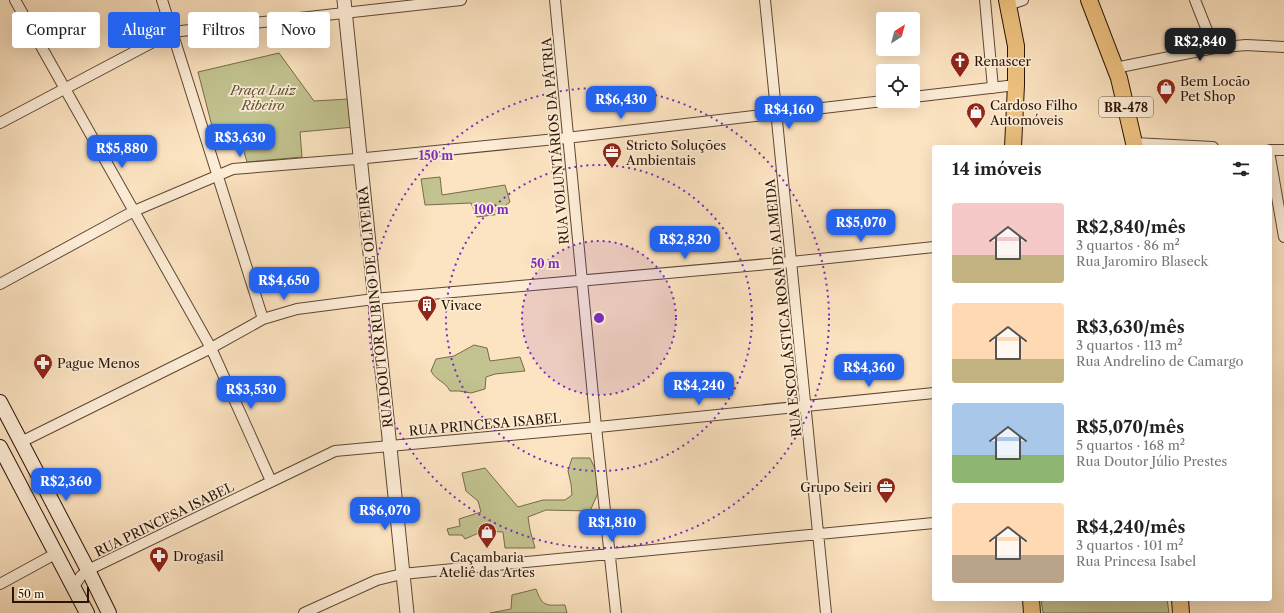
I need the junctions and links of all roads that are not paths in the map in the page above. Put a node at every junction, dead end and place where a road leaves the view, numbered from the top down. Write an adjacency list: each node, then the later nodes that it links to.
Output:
1 (15, 0): 21 (street)
2 (162, 0): 11 (street)
3 (344, 0): 12 (street, RUA DOUTOR RUBINO DE OLIVEIRA)
4 (461, 0): 12 (street)
5 (555, 0): 26 (street, RUA VOLUNTÁRIOS DA PÁTRIA)
6 (765, 0): 24 (street, RUA ESCOLÁSTICA ROSA DE ALMEIDA)
7 (985, 0): 20 (street)
8 (1089, 0): 18 (main road, BR-478)
9 (1195, 0): 17 (street)
10 (1012, 2): 19 (main road)
11 (166, 12)
12 (346, 13): 13 (street); 31 (street, RUA DOUTOR RUBINO DE OLIVEIRA)
13 (180, 31)
14 (1284, 47): 17 (street)
15 (142, 48): 21 (street)
16 (177, 48): 33 (street)
17 (1214, 48): 18 (street)
18 (1115, 68): 28 (main road, BR-478)
19 (1016, 85): 20 (street); 27 (main road)
20 (993, 88): 22 (street)
21 (65, 89): 25 (street); 34 (street)
22 (920, 96)
23 (876, 102): 24 (street)
24 (776, 113): 26 (street); 37 (street, RUA ESCOLÁSTICA ROSA DE ALMEIDA)
25 (0, 123)
26 (568, 137): 31 (street); 38 (street, RUA VOLUNTÁRIOS DA PÁTRIA)
27 (1013, 145)
28 (1135, 145)
29 (1272, 150): 30 (street)
30 (1284, 150)
31 (360, 158): 33 (street); 40 (street, RUA DOUTOR RUBINO DE OLIVEIRA)
32 (1272, 168): 35 (street)
33 (217, 175): 34 (street); 41 (street)
34 (134, 211): 39 (street); 42 (street)
35 (1284, 237)
36 (932, 247): 37 (street)
37 (791, 262): 38 (street); 45 (street, RUA ESCOLÁSTICA ROSA DE ALMEIDA)
38 (581, 280): 40 (street); 46 (street, RUA VOLUNTÁRIOS DA PÁTRIA)
39 (0, 284)
40 (374, 299): 41 (street); 48 (street, RUA DOUTOR RUBINO DE OLIVEIRA)
41 (263, 319): 42 (street)
42 (211, 348): 47 (street); 50 (street)
43 (932, 393): 45 (street, RUA PRINCESA ISABEL)
44 (0, 402): 47 (main road)
45 (805, 406): 46 (street, RUA PRINCESA ISABEL); 52 (street, RUA ESCOLÁSTICA ROSA DE ALMEIDA)
46 (596, 427): 48 (street, RUA PRINCESA ISABEL); 54 (street, RUA VOLUNTÁRIOS DA PÁTRIA)
47 (21, 442): 55 (main road)
48 (389, 445): 50 (street, RUA PRINCESA ISABEL); 56 (street, RUA DOUTOR RUBINO DE OLIVEIRA)
49 (0, 447): 53 (main road)
50 (271, 481): 55 (street, RUA PRINCESA ISABEL)
51 (932, 523): 52 (street)
52 (818, 534): 54 (street); 66 (street, RUA ESCOLÁSTICA ROSA DE ALMEIDA)
53 (55, 554): 57 (street); 58 (main road)
54 (609, 554): 56 (street); 65 (street, RUA VOLUNTÁRIOS DA PÁTRIA)
55 (88, 570): 58 (street, RUA PRINCESA ISABEL); 62 (main road)
56 (402, 574): 63 (street); 64 (street, RUA DOUTOR RUBINO DE OLIVEIRA)
57 (0, 584)
58 (73, 588): 61 (main road)
59 (1031, 601): 67 (main road)
60 (1180, 601): 68 (main road)
61 (87, 613)
62 (109, 613)
63 (304, 613)
64 (407, 613)
65 (616, 613)
66 (826, 613)
67 (1032, 613)
68 (1181, 613)

